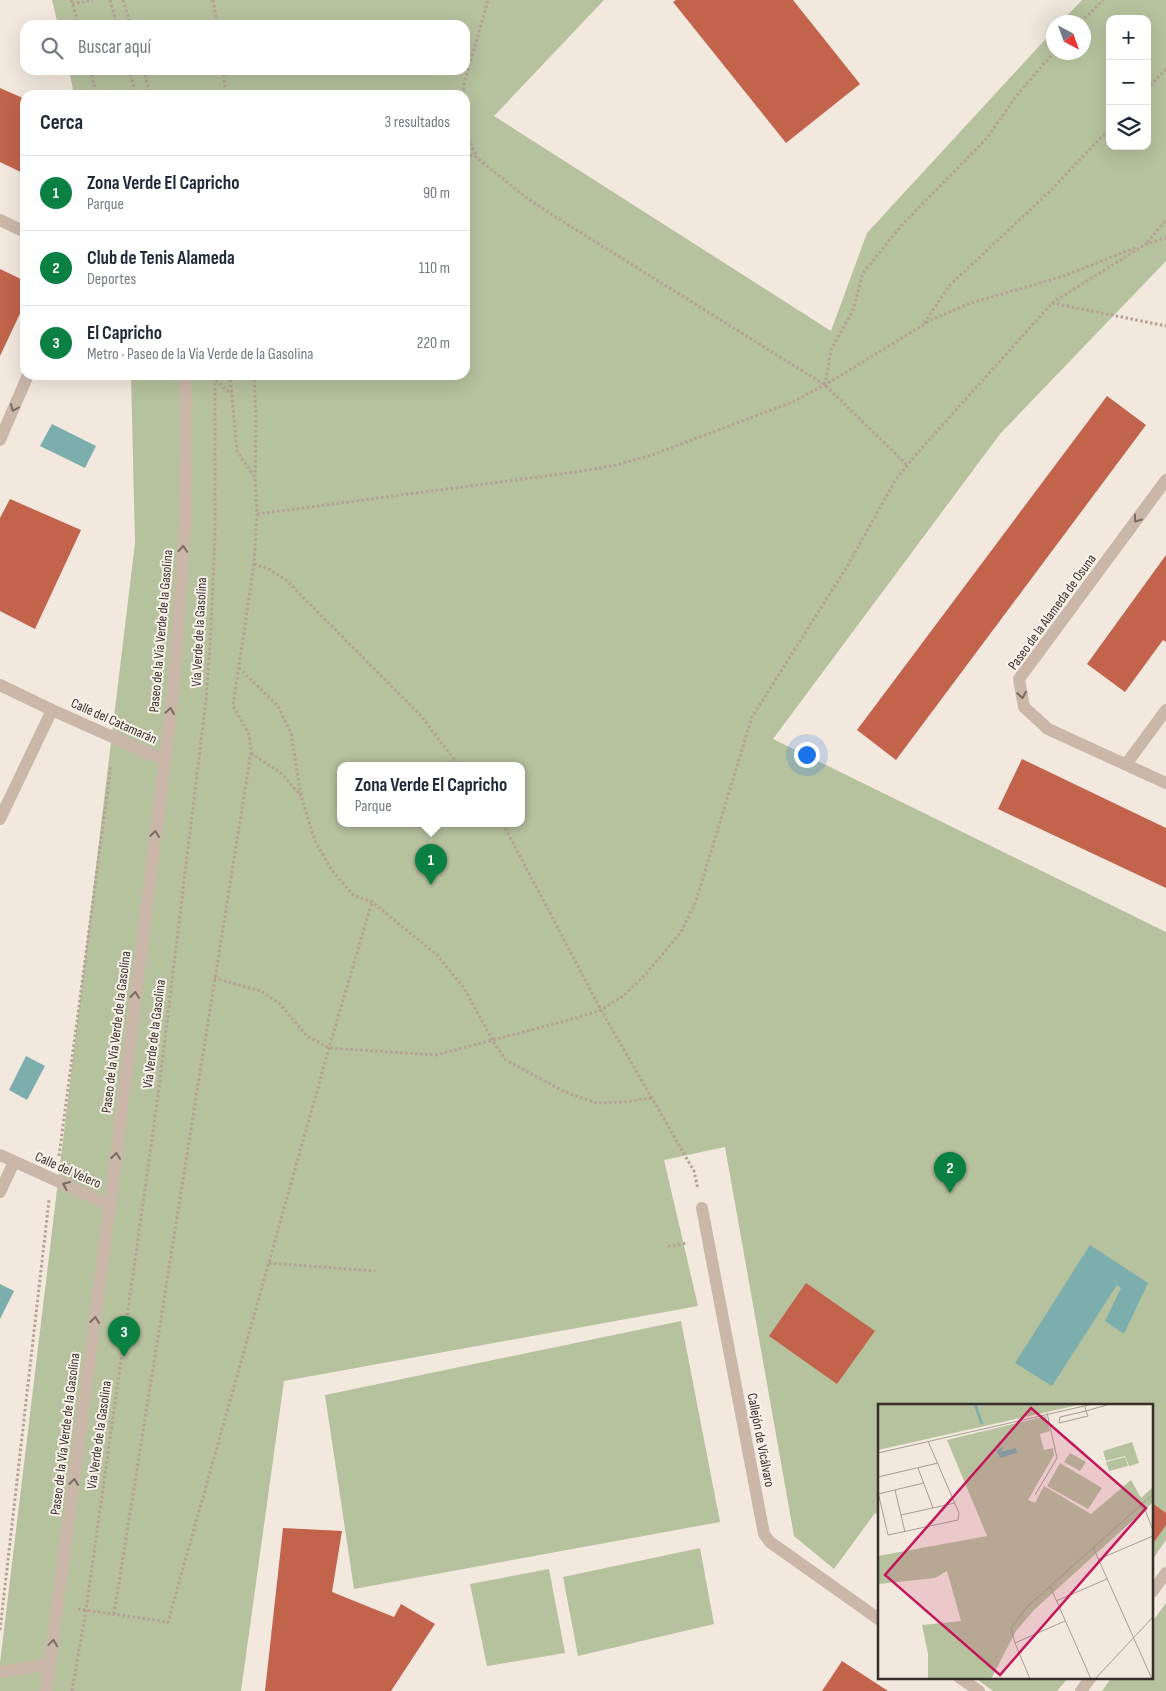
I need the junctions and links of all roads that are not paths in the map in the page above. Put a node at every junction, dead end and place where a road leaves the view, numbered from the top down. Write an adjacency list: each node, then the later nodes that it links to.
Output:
1 (0, 220): 2 (street)
2 (20, 230)
3 (26, 380): 5 (street, one-way to 5)
4 (185, 380): 10 (street, Paseo de la Vía Verde de la Gasolina, one-way to 4)
5 (0, 440)
6 (1166, 480): 11 (street, Paseo de la Alameda de Osuna, one-way to 11)
7 (0, 684): 8 (street, Calle del Catamarán)
8 (52, 710): 10 (street, Calle del Catamarán); 13 (street, Calle del Catamarán)
9 (1166, 710): 11 (street)
10 (164, 760): 17 (street, Paseo de la Vía Verde de la Gasolina, one-way to 10)
11 (1127, 763): 12 (street, Paseo de la Alameda de Osuna)
12 (1166, 783)
13 (0, 819)
14 (0, 1155): 15 (street, Calle del Velero)
15 (14, 1162): 16 (street, Calle del Velero); 17 (street, Calle del Velero, one-way to 15)
16 (0, 1192)
17 (110, 1205): 22 (street, Paseo de la Vía Verde de la Gasolina, one-way to 17)
18 (702, 1208): 21 (street, Callejón de Vicálvaro)
19 (1166, 1573): 20 (street)
20 (1154, 1589)
21 (878, 1619)
22 (50, 1664): 23 (street); 26 (street, Paseo de la Vía Verde de la Gasolina)
23 (0, 1672)
24 (960, 1678): 27 (street)
25 (1090, 1678): 28 (street)
26 (46, 1691)
27 (979, 1691)
28 (1081, 1691)

